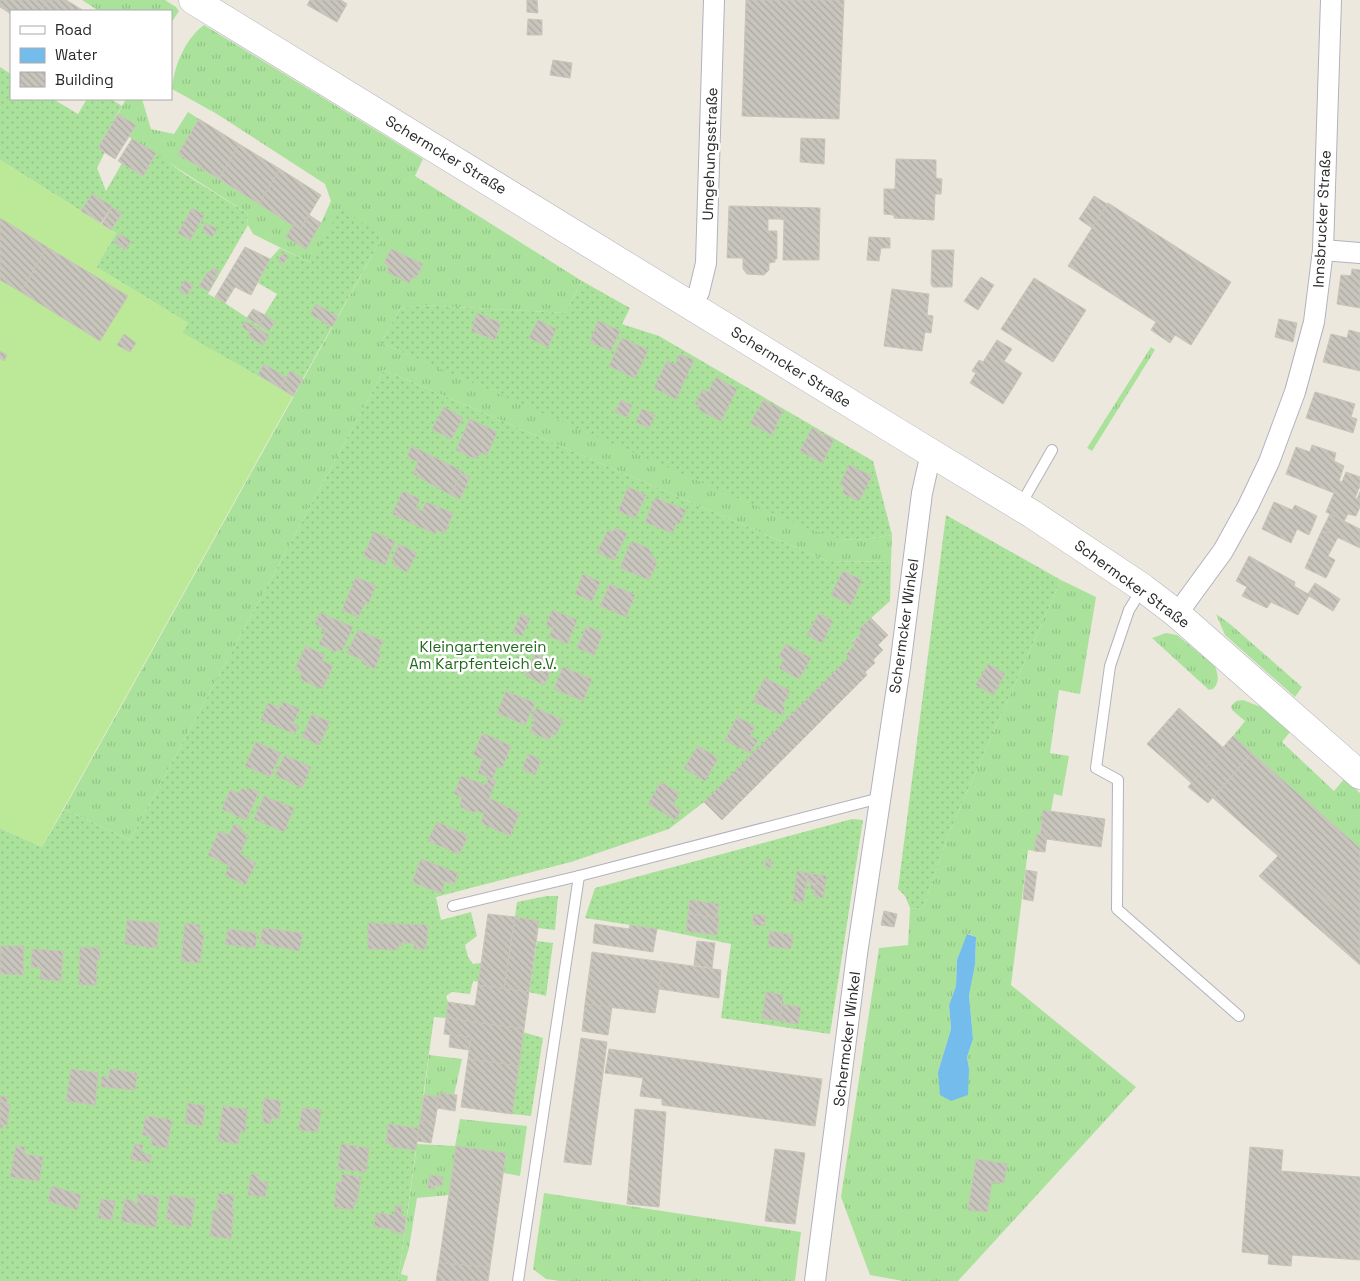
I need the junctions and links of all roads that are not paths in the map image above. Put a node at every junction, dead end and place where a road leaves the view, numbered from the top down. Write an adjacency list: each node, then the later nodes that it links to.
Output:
1 (193, 0): 6 (main road, Schermcker Straße)
2 (714, 0): 6 (street, Umgehungsstraße)
3 (1331, 0): 4 (street, Innsbrucker Straße)
4 (1323, 250): 5 (street); 11 (street, Innsbrucker Straße)
5 (1360, 253)
6 (690, 305): 8 (main road, Schermcker Straße)
7 (1052, 450): 9 (lane)
8 (931, 454): 9 (main road, Schermcker Straße); 13 (street, Schermcker Winkel)
9 (1020, 507): 10 (main road, Schermcker Straße)
10 (1143, 588): 11 (main road, Schermcker Straße); 16 (lane)
11 (1176, 614): 12 (main road, Schermcker Straße)
12 (1360, 774)
13 (880, 798): 14 (lane); 18 (street, Schermcker Winkel)
14 (579, 876): 15 (lane); 17 (lane)
15 (453, 906)
16 (1239, 1016)
17 (518, 1281)
18 (815, 1281)

